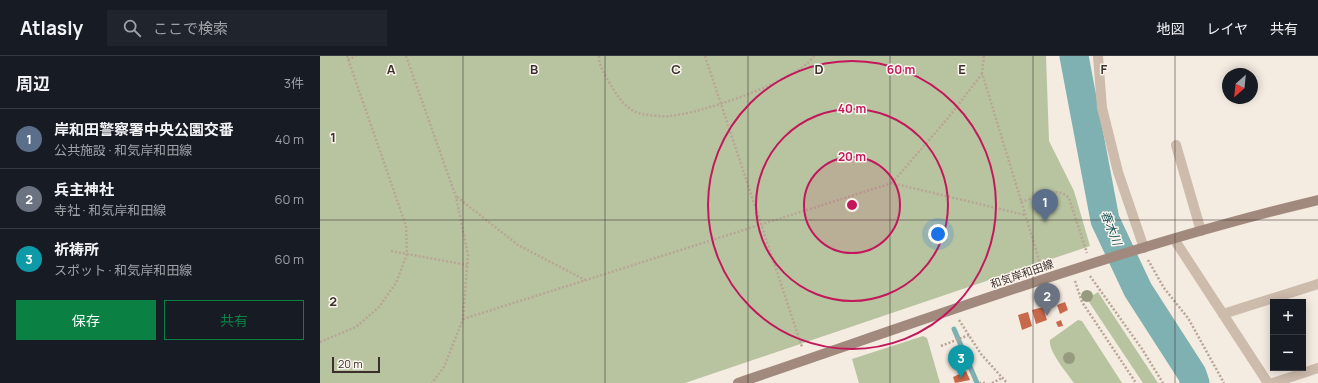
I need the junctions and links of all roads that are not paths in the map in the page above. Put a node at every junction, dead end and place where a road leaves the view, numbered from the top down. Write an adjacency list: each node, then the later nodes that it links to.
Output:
1 (1098, 56): 6 (street)
2 (1176, 145): 4 (street)
3 (1318, 200): 4 (main road, 和気岸和田線)
4 (1201, 231): 5 (main road, 和気岸和田線)
5 (1174, 240): 6 (main road, 和気岸和田線); 8 (street)
6 (1142, 249): 10 (main road, 和気岸和田線)
7 (1318, 284): 8 (street)
8 (1223, 314): 11 (street)
9 (1318, 368): 12 (street)
10 (738, 383)
11 (1268, 383)
12 (1273, 383)

